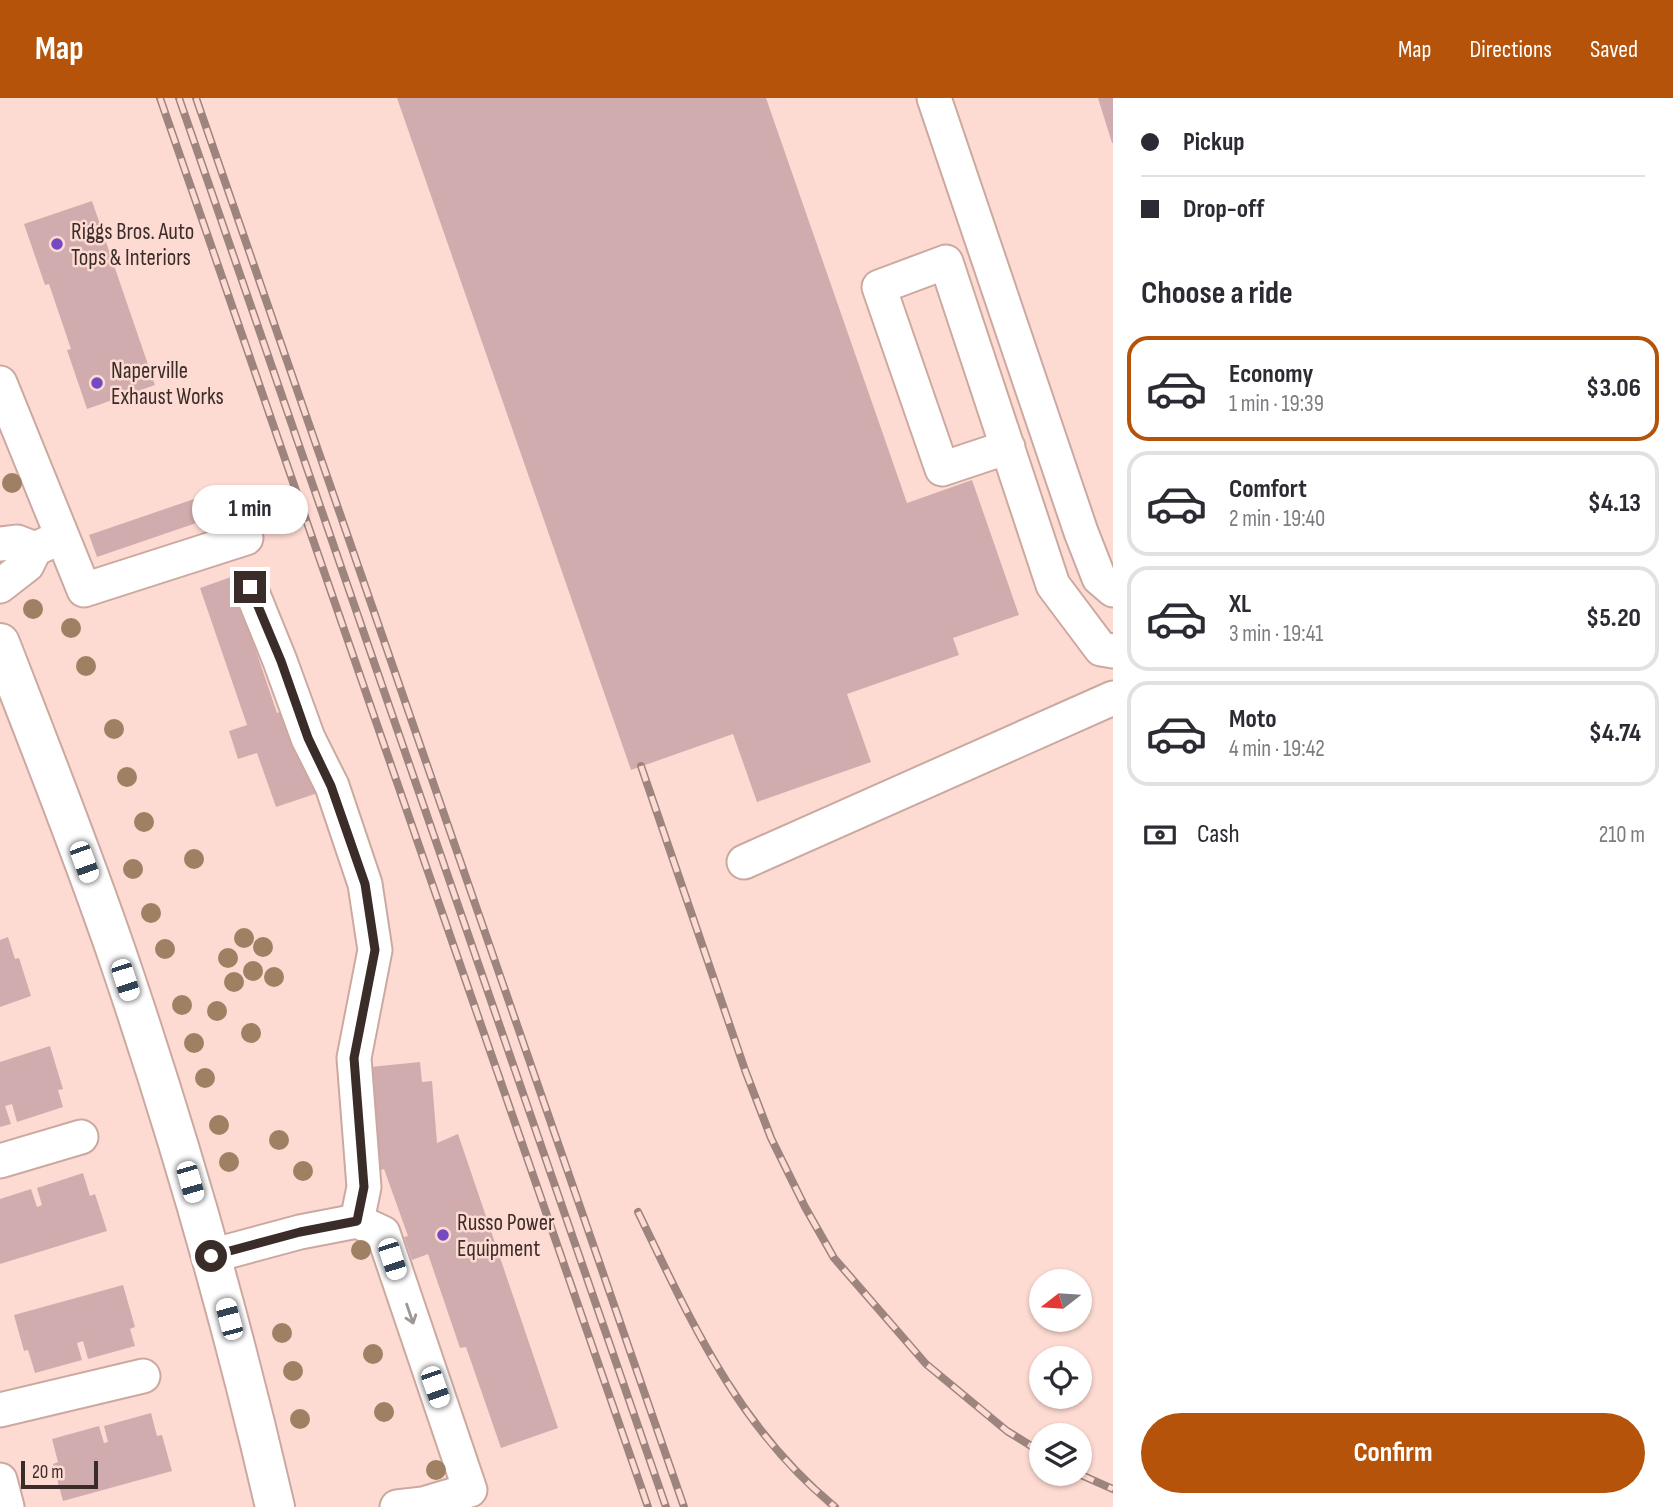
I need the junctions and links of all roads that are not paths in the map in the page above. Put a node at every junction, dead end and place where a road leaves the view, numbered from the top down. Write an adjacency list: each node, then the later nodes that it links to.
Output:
1 (934, 98): 9 (street)
2 (0, 383): 5 (street)
3 (1008, 447): 3 (street); 11 (street)
4 (246, 538): 5 (street)
5 (48, 543): 6 (street); 7 (street)
6 (0, 544)
7 (0, 586)
8 (250, 587): 16 (street)
9 (1113, 590)
10 (0, 643): 17 (main road)
11 (1113, 651)
12 (1113, 698): 13 (street)
13 (744, 862)
14 (81, 1137): 15 (street)
15 (0, 1161)
16 (357, 1221): 17 (street); 23 (street, one-way to 23)
17 (211, 1256): 22 (main road)
18 (143, 1376): 19 (street)
19 (0, 1410)
20 (0, 1480): 21 (street)
21 (7, 1507)
22 (275, 1507)
23 (397, 1507)

